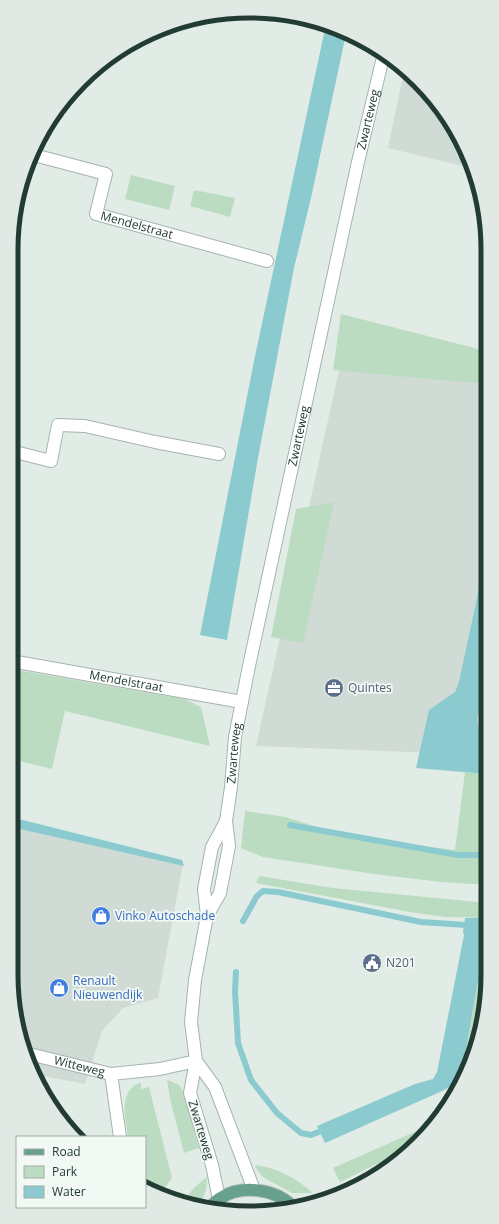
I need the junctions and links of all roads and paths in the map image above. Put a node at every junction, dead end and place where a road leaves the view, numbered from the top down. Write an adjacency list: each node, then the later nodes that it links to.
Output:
1 (382, 60): 7 (street, Zwarteweg)
2 (38, 156): 3 (street, Mendelstraat)
3 (267, 261)
4 (18, 453): 5 (street)
5 (219, 454)
6 (18, 662): 7 (street, Mendelstraat)
7 (242, 702): 8 (street, Zwarteweg)
8 (226, 821): 9 (street, Zwarteweg); 9 (street, Zwarteweg)
9 (207, 916): 11 (street, Zwarteweg)
10 (32, 1055): 12 (street, Witteweg)
11 (196, 1061): 12 (street, Witteweg); 14 (street, Zwarteweg); 15 (street, Zwarteweg)
12 (111, 1074): 13 (street, Witteweg)
13 (120, 1136)
14 (254, 1190): 15 (main road); 17 (main road)
15 (219, 1199): 16 (main road)
16 (214, 1203)
17 (289, 1203)

